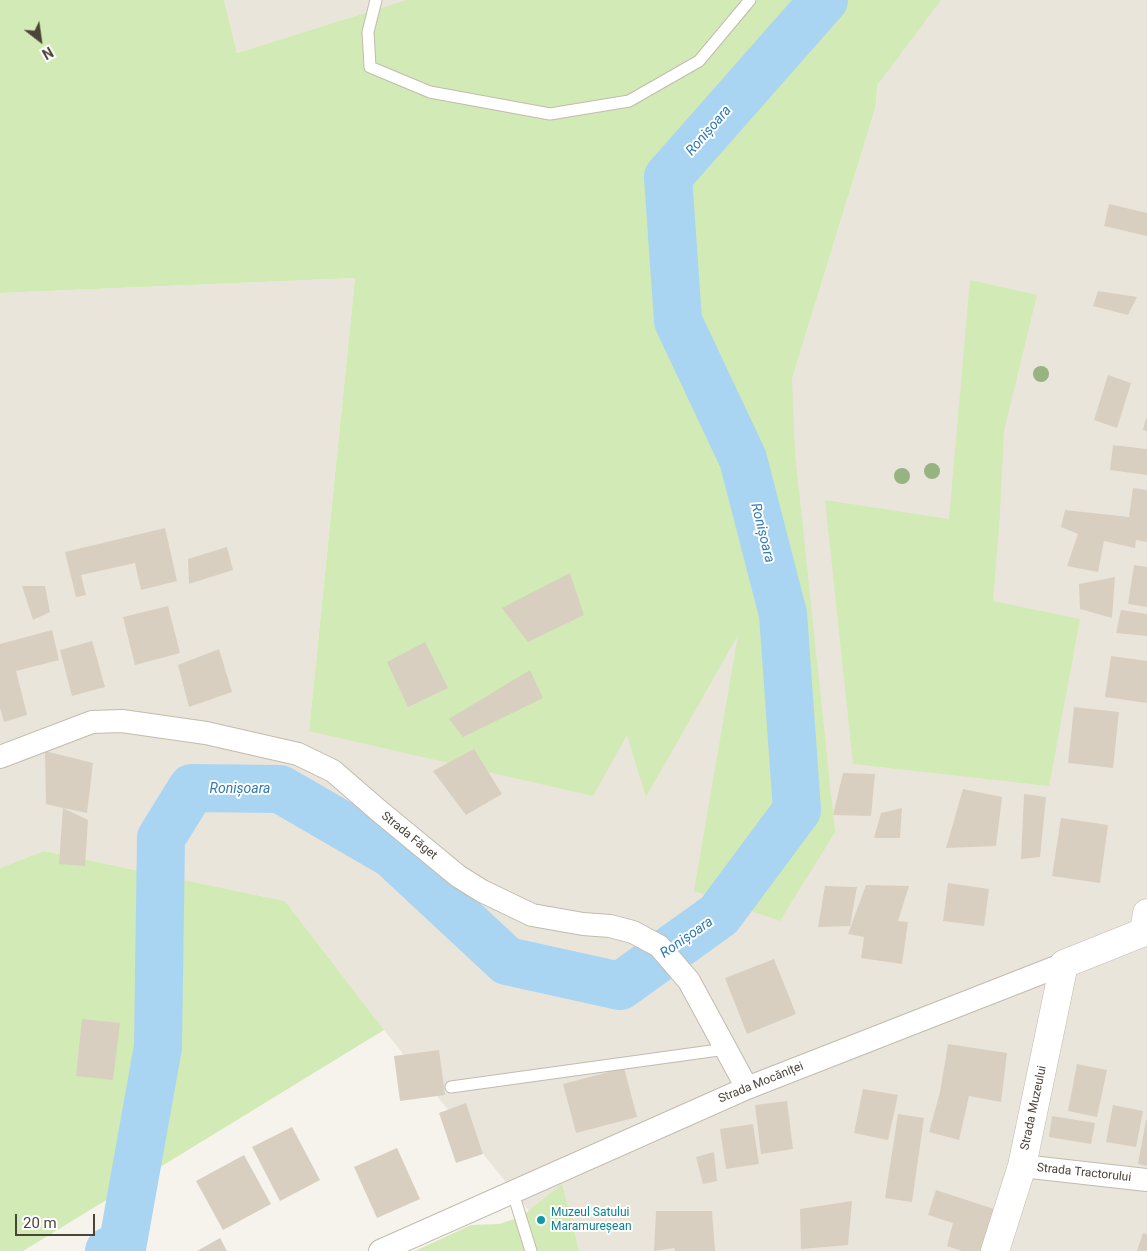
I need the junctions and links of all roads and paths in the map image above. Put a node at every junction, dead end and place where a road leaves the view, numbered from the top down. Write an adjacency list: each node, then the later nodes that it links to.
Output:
1 (376, 0): 2 (lane)
2 (750, 0)
3 (0, 758): 6 (street, Strada Făget)
4 (1146, 925): 5 (street, Strada Mocăniței)
5 (1064, 964): 8 (street, Strada Mocăniței); 9 (street, Strada Muzeului)
6 (726, 1049): 7 (lane); 8 (street, Strada Făget)
7 (451, 1087)
8 (747, 1088): 11 (street, Strada Mocăniței)
9 (1022, 1166): 10 (street, Strada Tractorului); 14 (street, Strada Muzeului)
10 (1147, 1180)
11 (512, 1193): 12 (street, Strada Mocăniței); 13 (lane)
12 (380, 1251)
13 (532, 1251)
14 (995, 1251)

